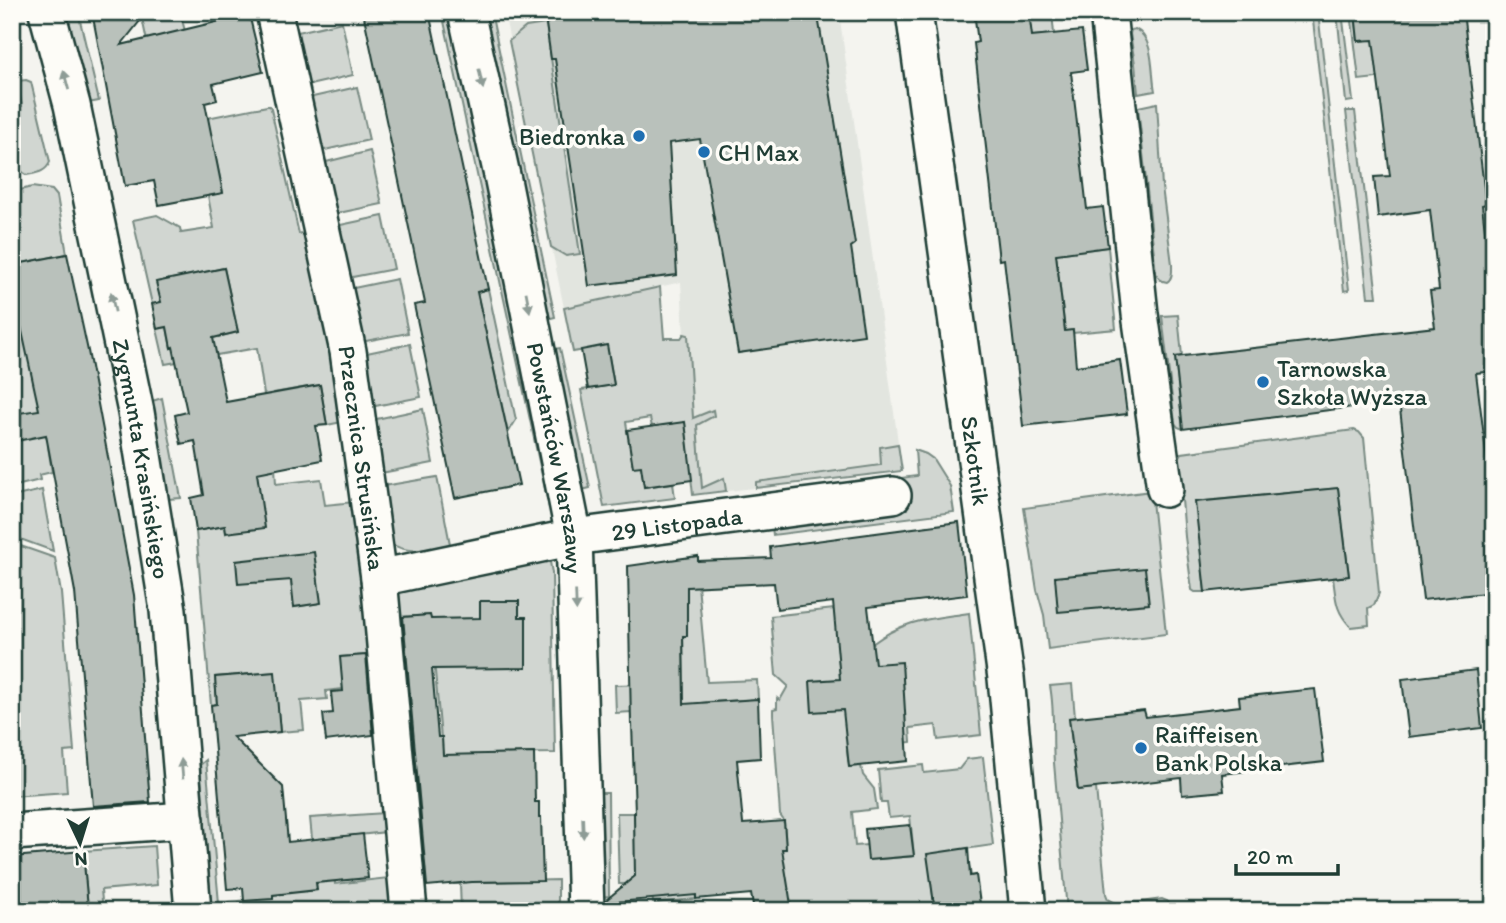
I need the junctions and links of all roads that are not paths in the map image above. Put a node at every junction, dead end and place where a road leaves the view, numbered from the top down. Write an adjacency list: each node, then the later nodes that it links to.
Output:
1 (47, 12): 10 (street, Zygmunta Krasińskiego, one-way to 1)
2 (274, 12): 9 (street, Przecznica Strusińska)
3 (466, 12): 8 (street, Powstańców Warszawy, one-way to 8)
4 (914, 12): 15 (street, Szkotnik)
5 (1108, 12): 6 (street)
6 (1165, 489)
7 (893, 495): 8 (street, 29 Listopada)
8 (574, 537): 9 (street, 29 Listopada); 14 (street, Powstańców Warszawy, one-way to 14)
9 (379, 578): 13 (street, Przecznica Strusińska)
10 (186, 820): 11 (street); 12 (street, Zygmunta Krasińskiego)
11 (12, 832)
12 (193, 911)
13 (409, 911)
14 (586, 911)
15 (1028, 911)

